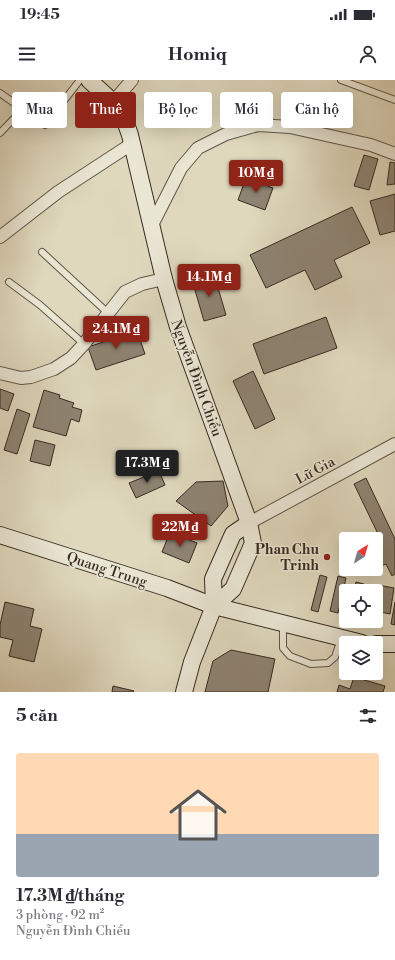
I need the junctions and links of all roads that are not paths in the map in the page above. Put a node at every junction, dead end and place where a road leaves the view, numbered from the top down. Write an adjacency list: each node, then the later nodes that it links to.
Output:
1 (80, 80): 8 (lane)
2 (89, 80): 5 (main road, Nguyễn Đình Chiểu)
3 (132, 80): 6 (street)
4 (342, 80): 9 (lane)
5 (103, 92)
6 (122, 92)
7 (0, 93): 10 (lane)
8 (67, 97)
9 (395, 100)
10 (12, 102)
11 (12, 121): 13 (lane)
12 (128, 128): 14 (main road, Nguyễn Đình Chiểu)
13 (0, 133)
14 (133, 143): 16 (main road, Nguyễn Đình Chiểu); 17 (street)
15 (395, 154): 16 (street)
16 (152, 225): 19 (main road, Nguyễn Đình Chiểu)
17 (0, 237)
18 (42, 252): 21 (lane)
19 (164, 279): 21 (street); 25 (main road, Nguyễn Đình Chiểu)
20 (10, 282): 22 (lane)
21 (108, 313): 22 (street)
22 (84, 344): 23 (street)
23 (0, 373)
24 (395, 444): 25 (street, Lữ Gia)
25 (249, 522): 27 (main road); 27 (main road, Nguyễn Đình Chiểu)
26 (0, 535): 27 (main road, Quang Trung)
27 (214, 606): 28 (main road); 33 (main road)
28 (283, 624): 29 (main road); 30 (lane)
29 (339, 638)
30 (339, 644)
31 (383, 644): 32 (main road)
32 (395, 644)
33 (184, 692)

